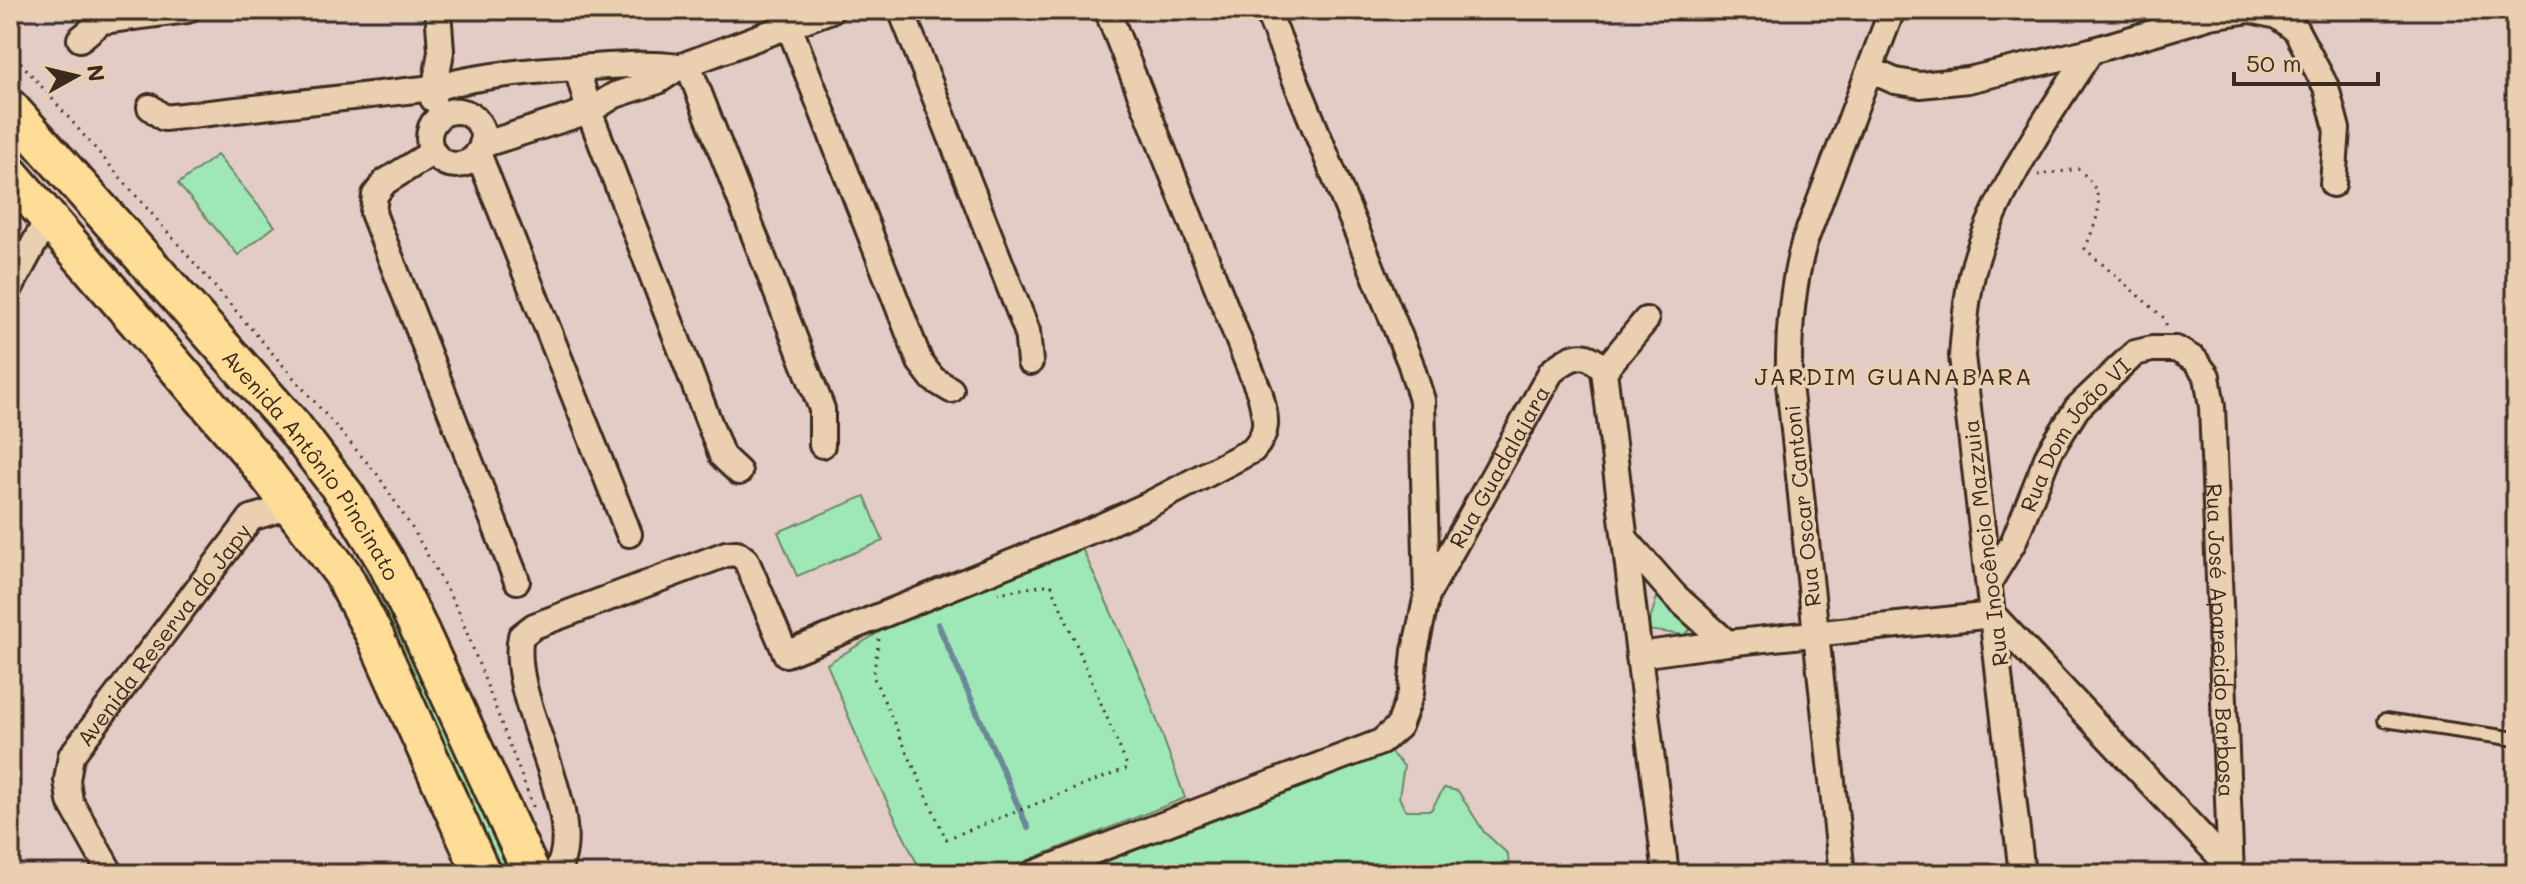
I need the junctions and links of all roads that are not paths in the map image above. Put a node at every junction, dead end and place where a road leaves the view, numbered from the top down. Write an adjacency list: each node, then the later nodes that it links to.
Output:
1 (187, 10): 10 (street)
2 (438, 10): 16 (street)
3 (453, 10): 15 (street)
4 (831, 10): 9 (street)
5 (901, 10): 29 (street)
6 (1107, 10): 54 (street)
7 (1267, 10): 43 (street)
8 (1892, 10): 14 (street, Rua Oscar Cantoni)
9 (789, 26): 12 (street); 33 (street)
10 (80, 39)
11 (2091, 51): 14 (street); 25 (street); 42 (street, Rua Inocêncio Mazzuia)
12 (683, 66): 13 (street); 19 (street); 35 (street)
13 (577, 68): 15 (street); 19 (street)
14 (1870, 70): 45 (street, Rua Oscar Cantoni)
15 (460, 80): 16 (street); 20 (street)
16 (433, 88): 17 (street); 21 (street)
17 (150, 107)
18 (10, 108): 31 (main road, Avenida Antônio Pincinato)
19 (589, 111): 22 (street); 36 (street)
20 (476, 120): 21 (street); 22 (street)
21 (432, 126): 23 (street)
22 (480, 149): 23 (street); 39 (street)
23 (433, 152): 41 (street)
24 (10, 174): 26 (main road, Avenida Antônio Pincinato)
25 (2333, 184)
26 (48, 218): 27 (street); 30 (main road, Avenida Antônio Pincinato)
27 (10, 288)
28 (1646, 320): 32 (street)
29 (1030, 362)
30 (176, 365): 31 (main road); 38 (main road, Avenida Antônio Pincinato)
31 (242, 371): 37 (main road, Avenida Antônio Pincinato)
32 (1604, 371): 40 (street); 43 (street, Rua Guadalajara)
33 (951, 390)
34 (2212, 407): 42 (street, Rua Dom João VI); 50 (street, Rua José Aparecido Barbosa)
35 (822, 445)
36 (739, 472)
37 (346, 496): 38 (main road); 53 (main road, Avenida Antônio Pincinato)
38 (290, 506): 51 (street, Avenida Reserva do Japy); 52 (main road, Avenida Antônio Pincinato)
39 (629, 534)
40 (1627, 541): 46 (street); 47 (street)
41 (517, 581)
42 (1989, 582): 44 (street, Rua Inocêncio Mazzuia)
43 (1427, 595): 55 (street, Rua Guadalajara)
44 (1993, 615): 45 (street); 50 (street); 58 (street, Rua Inocêncio Mazzuia)
45 (1816, 634): 46 (street); 57 (street, Rua Oscar Cantoni)
46 (1727, 643): 47 (street)
47 (1639, 655): 56 (street)
48 (2385, 720): 49 (lane)
49 (2516, 739)
50 (2231, 870)
51 (111, 874)
52 (482, 874)
53 (532, 874)
54 (555, 874)
55 (1033, 874)
56 (1666, 874)
57 (1842, 874)
58 (2022, 874)

